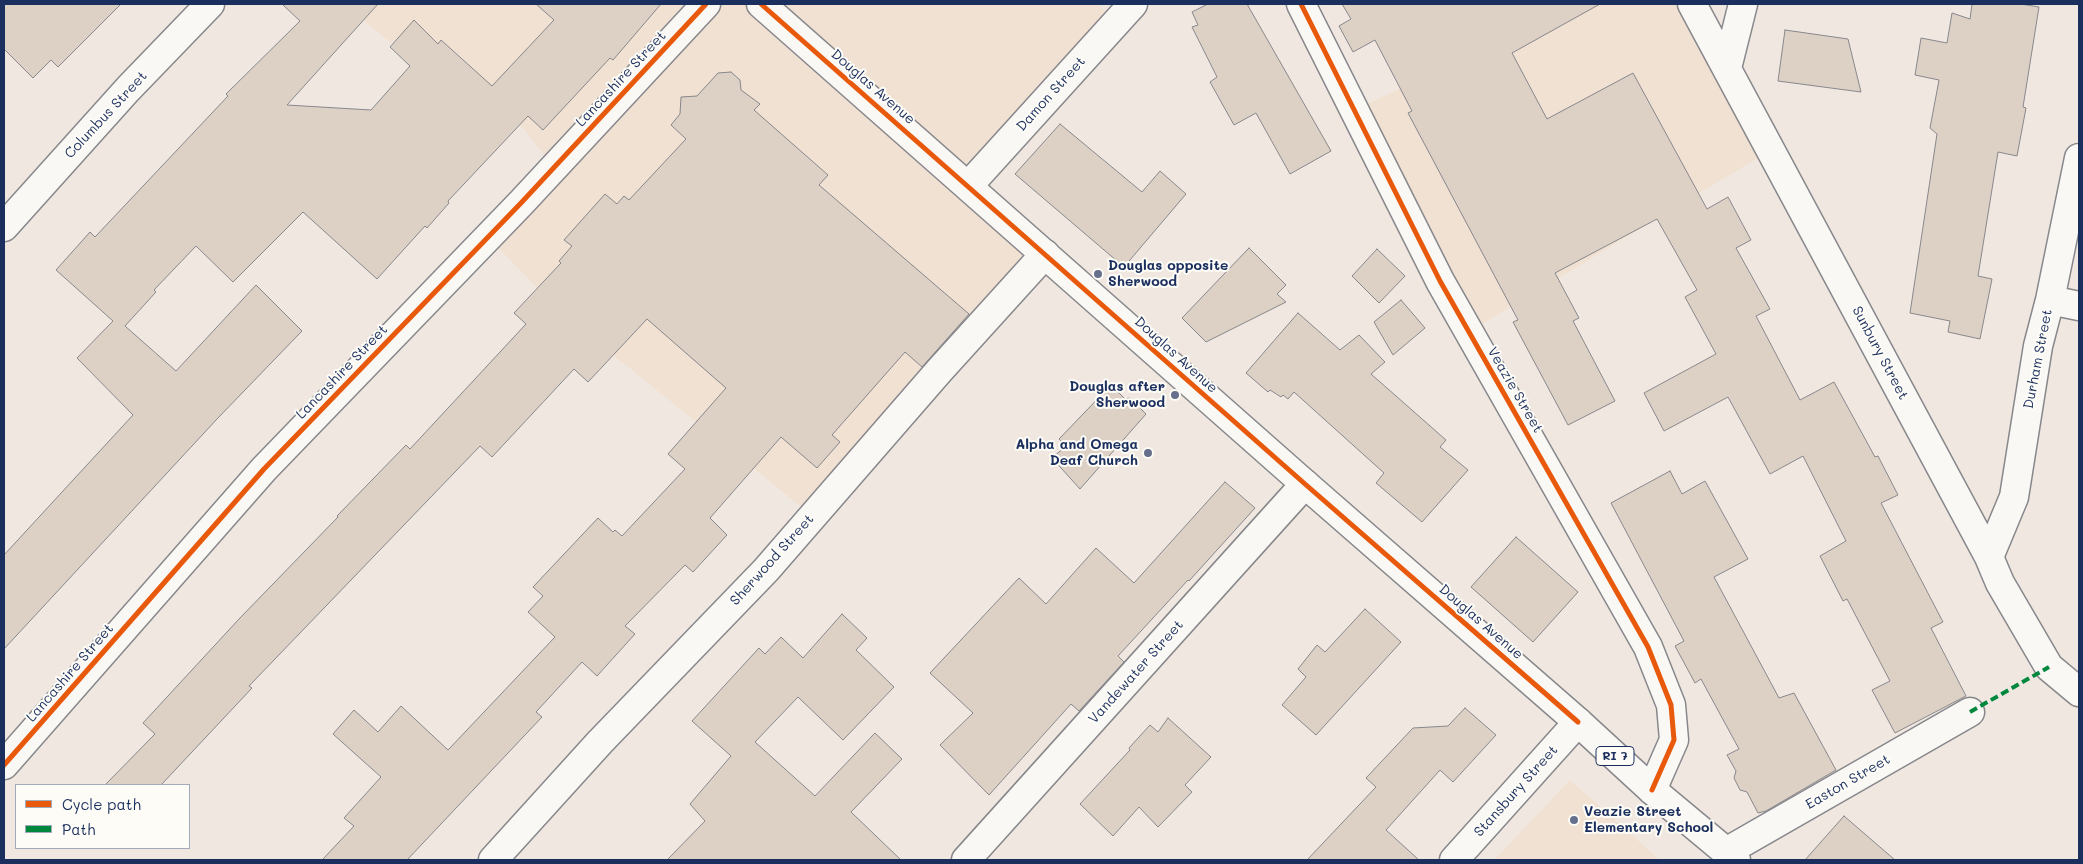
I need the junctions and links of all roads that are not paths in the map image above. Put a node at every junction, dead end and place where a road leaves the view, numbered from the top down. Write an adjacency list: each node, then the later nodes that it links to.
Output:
1 (210, 4): 11 (street, Columbus Street)
2 (706, 4): 20 (street, Lancashire Street)
3 (761, 4): 10 (street, Douglas Avenue / RI 7)
4 (1133, 4): 10 (street, Damon Street)
5 (1301, 4): 21 (street, Veazie Street)
6 (1692, 4): 8 (street, Sunbury Street)
7 (1743, 4): 8 (street)
8 (1727, 68): 16 (street, Sunbury Street)
9 (2079, 158): 13 (street, Durham Street)
10 (969, 185): 12 (street, Douglas Avenue / RI 7)
11 (4, 227)
12 (1045, 254): 15 (street, Douglas Avenue / RI 7); 23 (street, Sherwood Street)
13 (2050, 300): 14 (street); 16 (street, Durham Street)
14 (2079, 306)
15 (1305, 484): 19 (street, Douglas Avenue / RI 7); 24 (street, Vandewater Street)
16 (1989, 557): 17 (street, Sunbury Street)
17 (2079, 692)
18 (1970, 712): 22 (street, Easton Street)
19 (1578, 722): 21 (street, Douglas Avenue / RI 7); 25 (street, Stansbury Street)
20 (4, 765)
21 (1652, 790): 22 (street, Douglas Avenue / RI 7)
22 (1731, 856)
23 (494, 860)
24 (966, 860)
25 (1454, 860)

